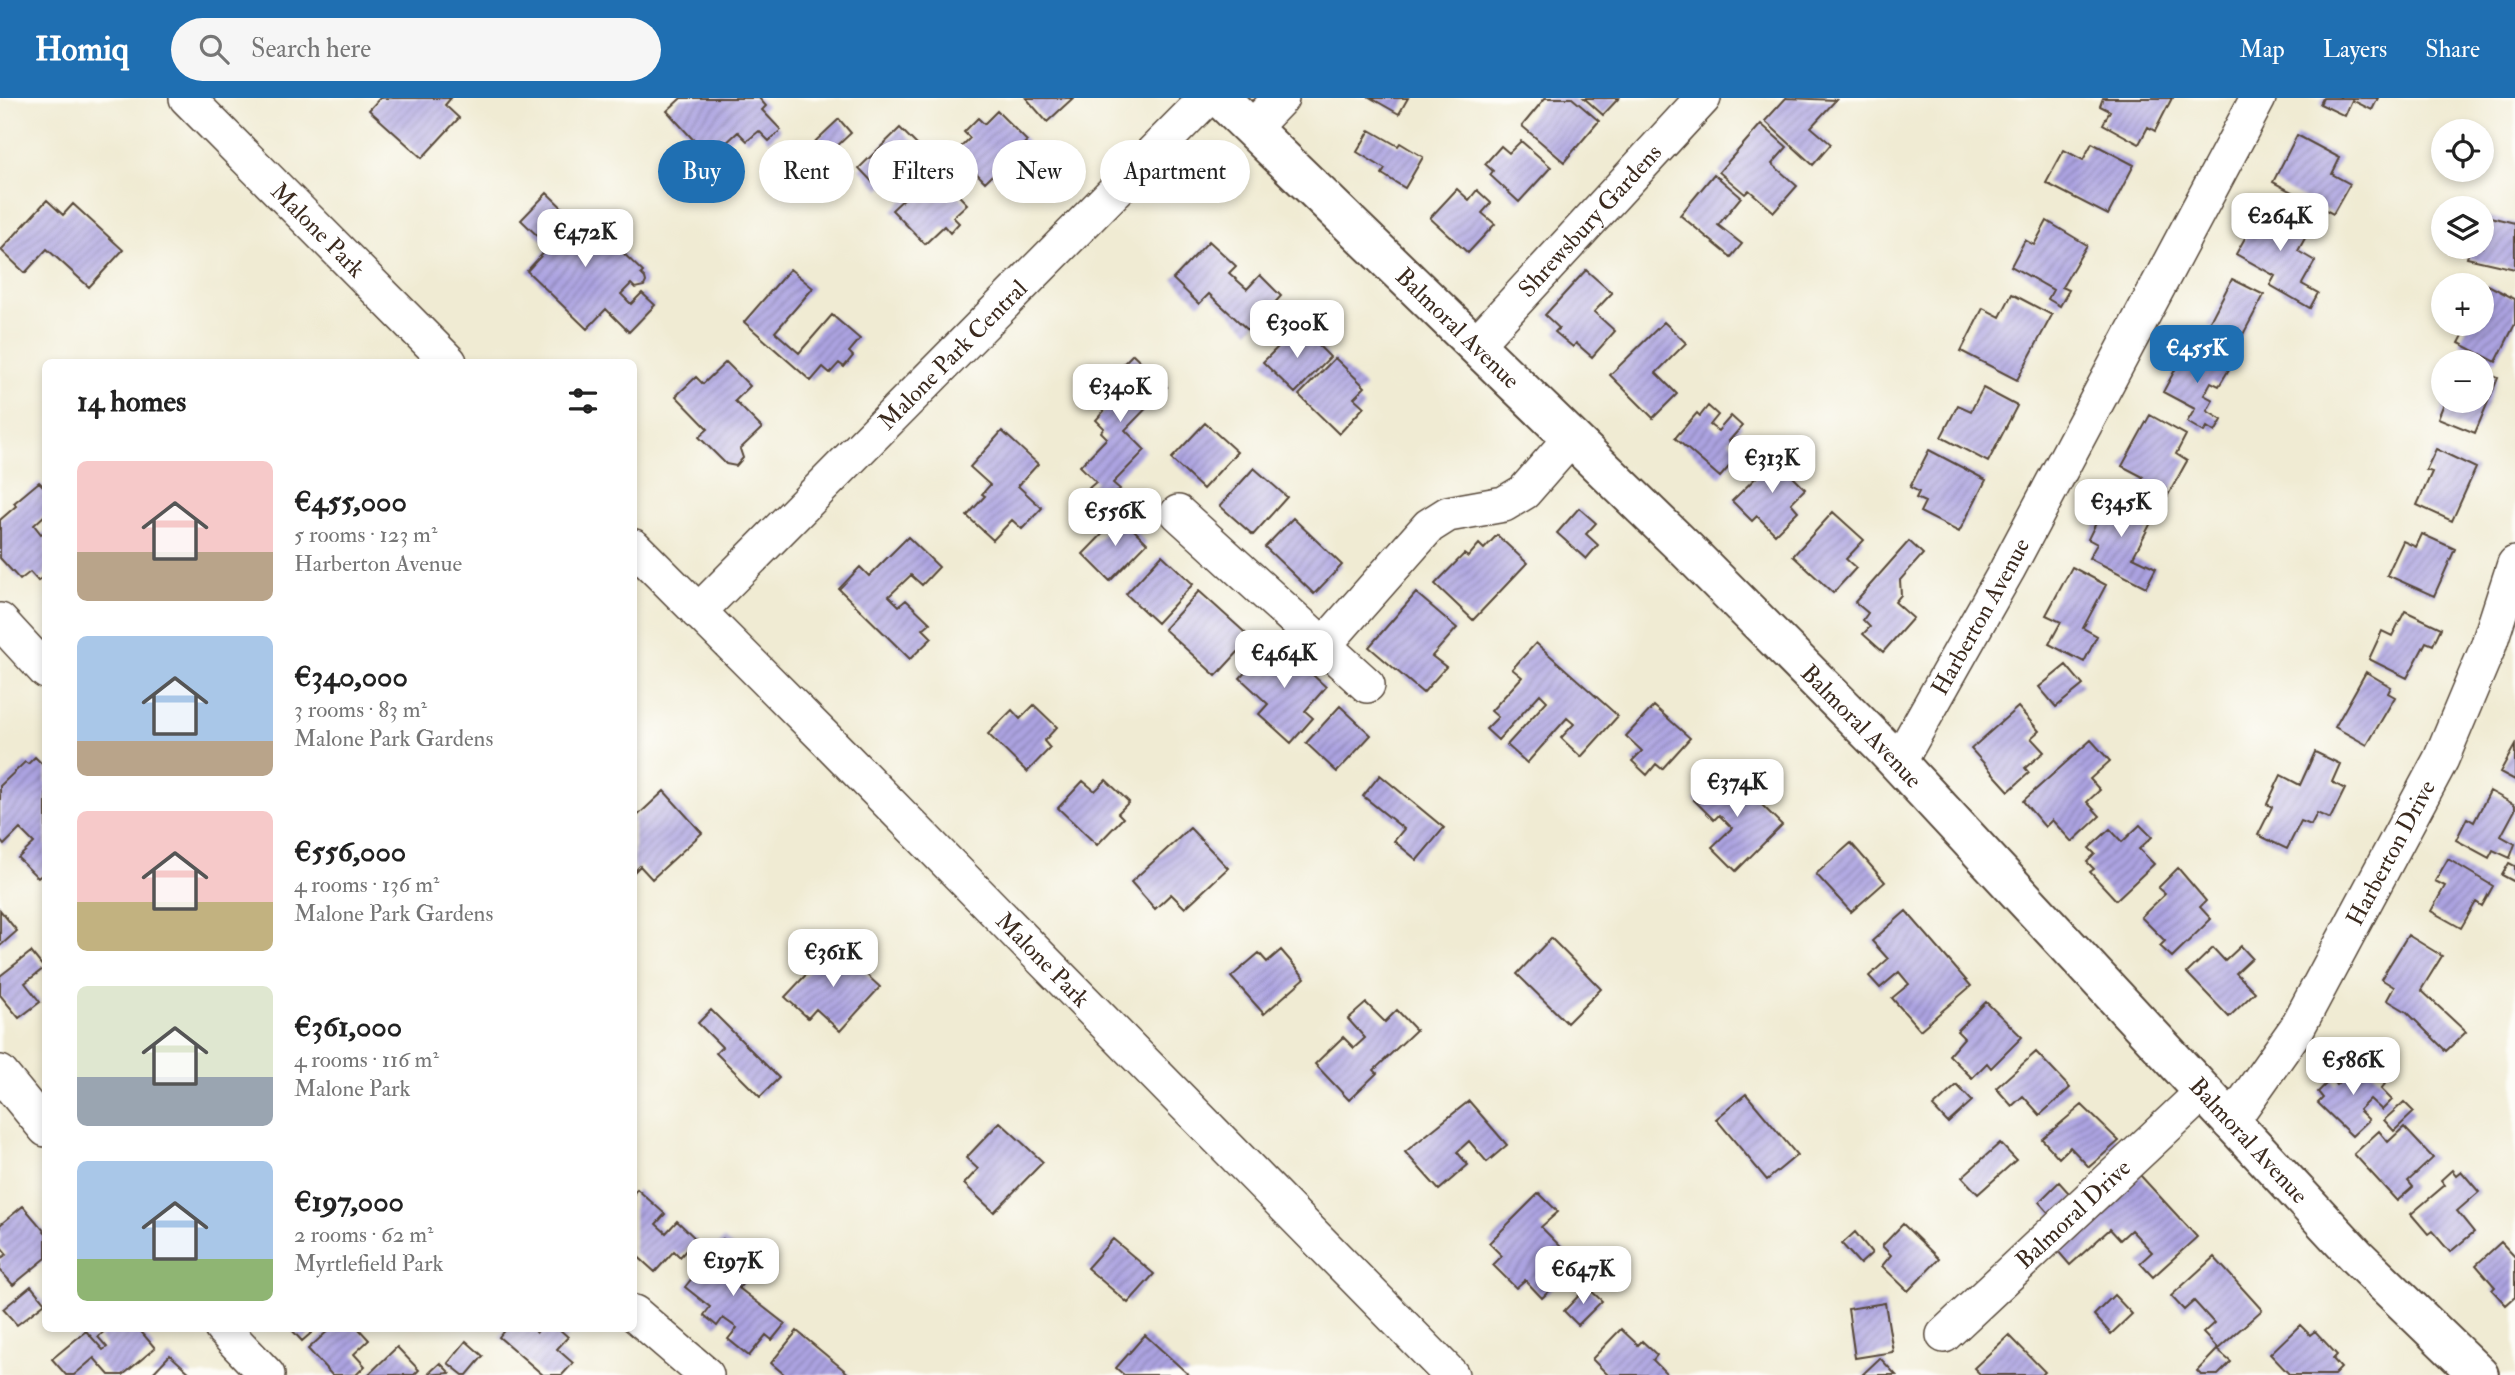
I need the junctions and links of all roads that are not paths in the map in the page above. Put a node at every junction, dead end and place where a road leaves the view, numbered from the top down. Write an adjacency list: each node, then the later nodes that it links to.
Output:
1 (187, 98): 9 (street, Malone Park)
2 (1207, 98): 14 (street, Malone Park Central)
3 (1220, 98): 7 (highway, Balmoral Avenue)
4 (1282, 98): 7 (street)
5 (1703, 98): 8 (street, Shrewsbury Gardens)
6 (2258, 98): 19 (street, Harberton Avenue)
7 (1252, 128): 8 (highway, Balmoral Avenue)
8 (1476, 344): 10 (highway, Balmoral Avenue)
9 (446, 359)
10 (1572, 437): 16 (street); 19 (highway, Balmoral Avenue)
11 (1178, 513): 16 (street)
12 (637, 550): 14 (street, Malone Park)
13 (2515, 564): 22 (street, Harberton Drive)
14 (698, 611): 29 (street, Malone Park)
15 (0, 621): 17 (street)
16 (1323, 646): 18 (street)
17 (42, 667)
18 (1367, 685)
19 (1898, 763): 21 (highway, Balmoral Avenue)
20 (0, 1073): 23 (street)
21 (2202, 1093): 22 (highway, Balmoral Avenue); 26 (street, Balmoral Drive)
22 (2230, 1123): 30 (highway, Balmoral Avenue)
23 (42, 1124)
24 (637, 1315): 28 (street)
25 (226, 1332): 27 (street)
26 (1944, 1335)
27 (267, 1375)
28 (706, 1375)
29 (1451, 1375)
30 (2479, 1375)

